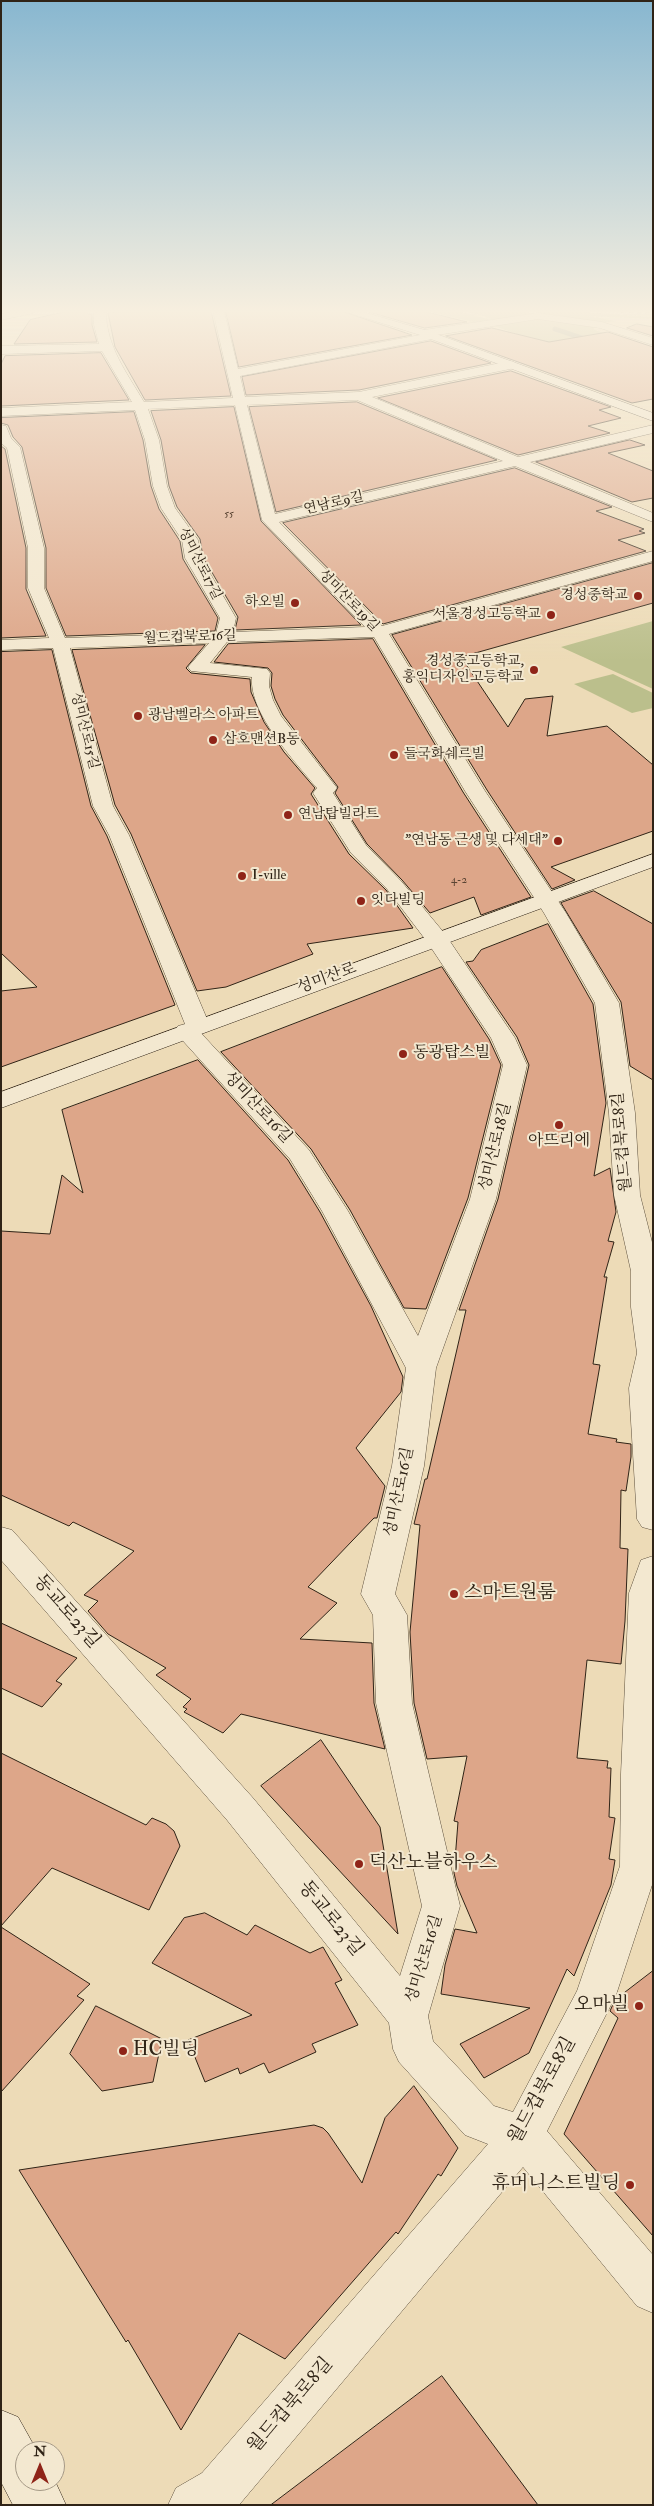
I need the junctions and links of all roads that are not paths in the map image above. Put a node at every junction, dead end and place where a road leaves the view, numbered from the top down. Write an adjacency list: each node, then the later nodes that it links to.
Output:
1 (148, 428): 11 (street, 성미산로17길)
2 (247, 428): 8 (street)
3 (436, 428): 6 (street)
4 (1, 429): 12 (street, 성미산로15길)
5 (653, 429): 6 (street, 연남로9길)
6 (515, 461): 7 (street); 8 (street, 연남로9길)
7 (653, 518)
8 (269, 520): 10 (street, 성미산로19길)
9 (653, 556): 10 (street, 월드컵북로16길)
10 (379, 632): 11 (street, 월드컵북로16길); 15 (street, 성미산로19길)
11 (223, 637): 12 (street, 월드컵북로16길); 16 (street)
12 (58, 643): 13 (street, 월드컵북로16길); 17 (street, 성미산로15길)
13 (1, 644)
14 (653, 860): 15 (street, 성미산로)
15 (547, 899): 16 (street, 성미산로); 19 (street, 월드컵북로8길)
16 (437, 939): 17 (street, 성미산로); 21 (street, 성미산로18길)
17 (192, 1029): 18 (street, 성미산로); 21 (street, 성미산로16길)
18 (1, 1101)
19 (644, 1220): 20 (street, 월드컵북로8길)
20 (652, 1353): 22 (street, 월드컵북로8길)
21 (421, 1368): 26 (street, 성미산로16길)
22 (653, 1519)
23 (1, 1538): 26 (street, 동교로23길)
24 (653, 1568): 25 (street, 월드컵북로8길)
25 (646, 1829): 27 (street, 월드컵북로8길)
26 (408, 2016): 27 (street, 동교로23길)
27 (523, 2135): 28 (street); 33 (street, 월드컵북로8길)
28 (653, 2290)
29 (1, 2434): 30 (street)
30 (15, 2459)
31 (33, 2491): 32 (street)
32 (41, 2505)
33 (194, 2505)

